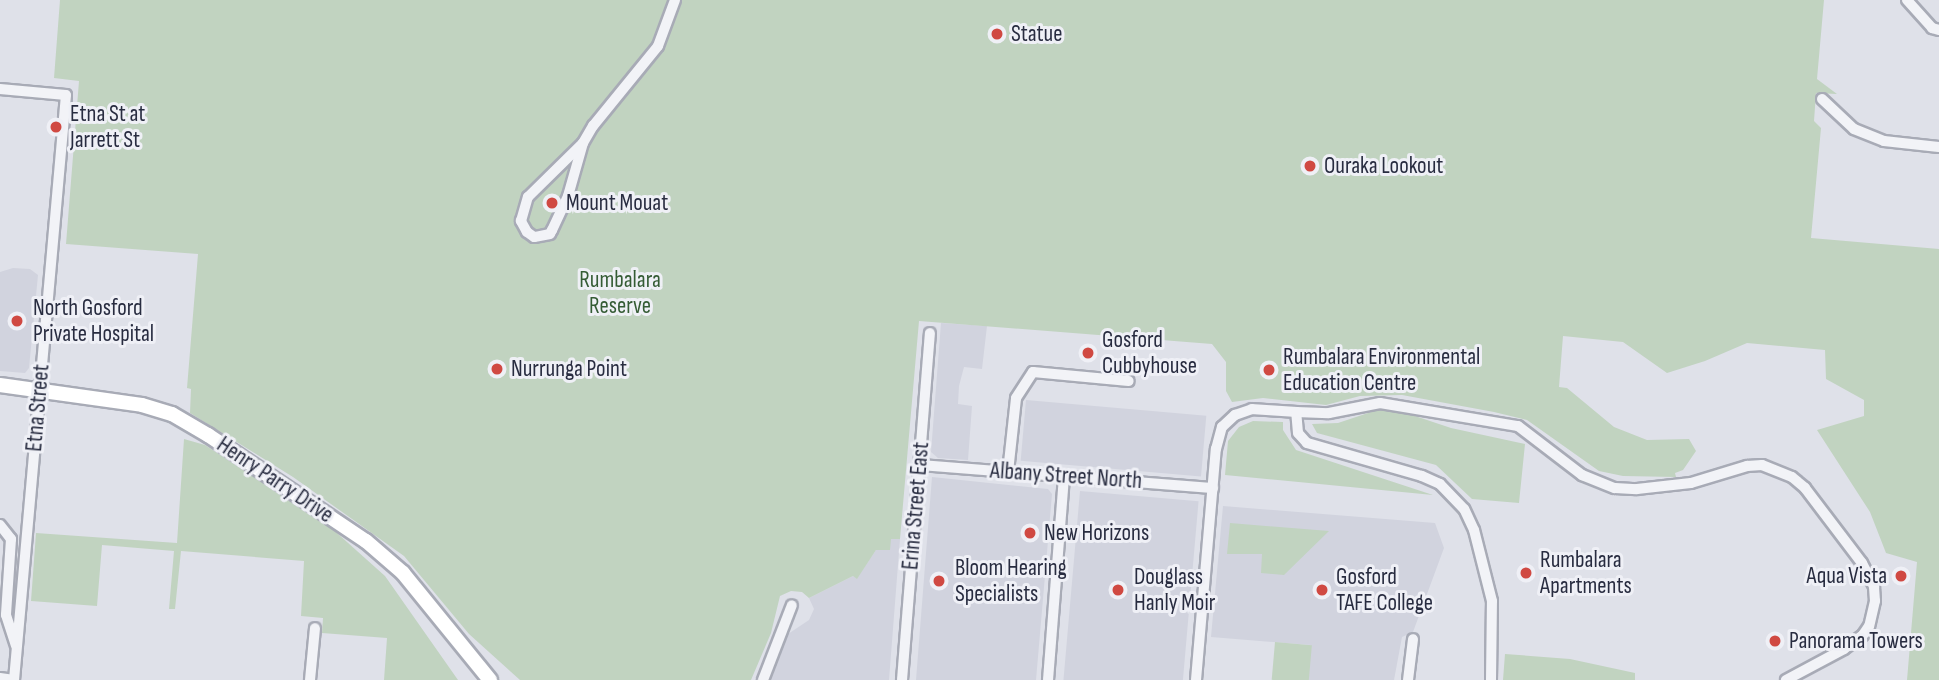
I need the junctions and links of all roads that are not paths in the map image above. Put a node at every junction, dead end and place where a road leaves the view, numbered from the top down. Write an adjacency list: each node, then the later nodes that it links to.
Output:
1 (675, 0): 6 (street)
2 (1907, 0): 3 (street)
3 (1939, 30)
4 (0, 89): 11 (street, Etna Street)
5 (1822, 99): 7 (street)
6 (583, 143): 6 (street)
7 (1939, 147)
8 (930, 333): 13 (street, Erina Street East)
9 (1129, 381): 14 (street)
10 (0, 385): 11 (main road, Henry Parry Drive)
11 (39, 389): 21 (street, Etna Street); 25 (main road, Henry Parry Drive)
12 (1296, 412): 16 (street); 31 (street); 32 (street)
13 (919, 466): 14 (street, Albany Street North); 27 (street, Erina Street East)
14 (1008, 471): 15 (street, Albany Street North)
15 (1064, 476): 16 (street, Albany Street North); 28 (street)
16 (1213, 488): 29 (street)
17 (0, 525): 21 (street)
18 (792, 605): 26 (street)
19 (315, 628): 24 (street)
20 (1413, 639): 30 (street)
21 (18, 649): 23 (street, Etna Street)
22 (0, 678): 23 (street)
23 (14, 680)
24 (310, 680)
25 (490, 680)
26 (763, 680)
27 (902, 680)
28 (1048, 680)
29 (1196, 680)
30 (1408, 680)
31 (1491, 680)
32 (1786, 680)

